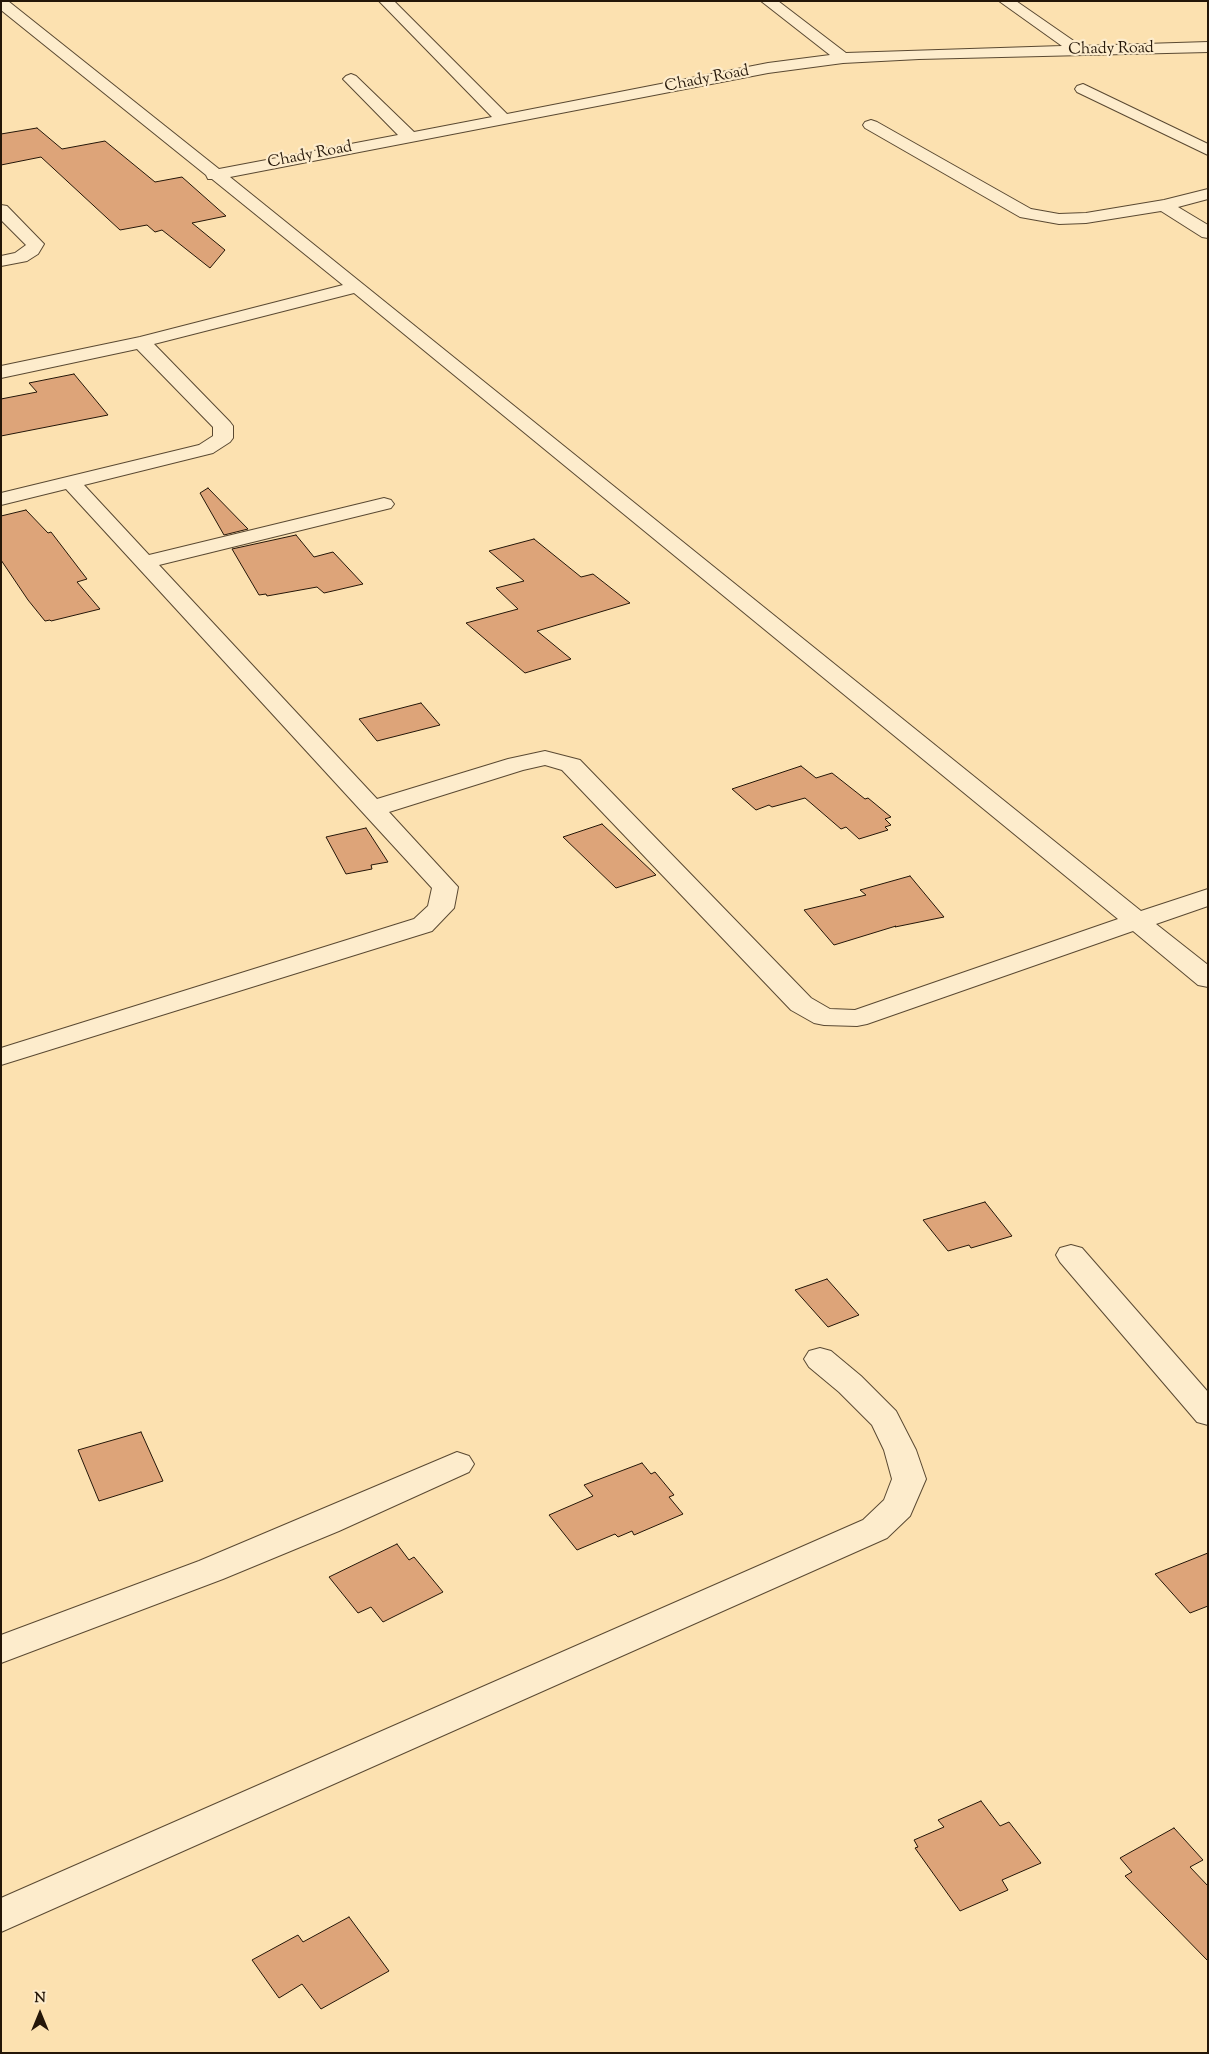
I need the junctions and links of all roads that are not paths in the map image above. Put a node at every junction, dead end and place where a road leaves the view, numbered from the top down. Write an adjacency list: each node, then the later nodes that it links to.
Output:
1 (386, 1): 10 (street)
2 (768, 1): 7 (street)
3 (1006, 1): 6 (street)
4 (3, 7): 14 (street)
5 (1208, 47): 6 (street, Chady Road)
6 (1078, 50): 7 (street, Chady Road)
7 (843, 58): 10 (street, Chady Road)
8 (350, 79): 12 (street)
9 (1084, 89): 13 (street)
10 (502, 118): 12 (street, Chady Road)
11 (871, 125): 16 (street)
12 (408, 136): 14 (street, Chady Road)
13 (1208, 150)
14 (214, 174): 20 (street)
15 (1208, 194): 16 (street)
16 (1164, 204): 18 (street)
17 (1, 210): 19 (street)
18 (1208, 233)
19 (1, 261)
20 (357, 287): 21 (street); 29 (street)
21 (140, 342): 22 (street); 23 (street)
22 (1, 372)
23 (71, 483): 24 (street); 26 (street)
24 (1, 499)
25 (384, 504): 26 (street)
26 (144, 562): 27 (street)
27 (372, 809): 29 (street); 31 (street)
28 (1208, 897): 29 (street)
29 (1138, 922): 30 (street)
30 (1208, 979)
31 (1, 1056)
32 (1071, 1255): 34 (street)
33 (820, 1359): 37 (street)
34 (1208, 1414)
35 (457, 1464): 36 (street)
36 (1, 1649)
37 (1, 1916)

